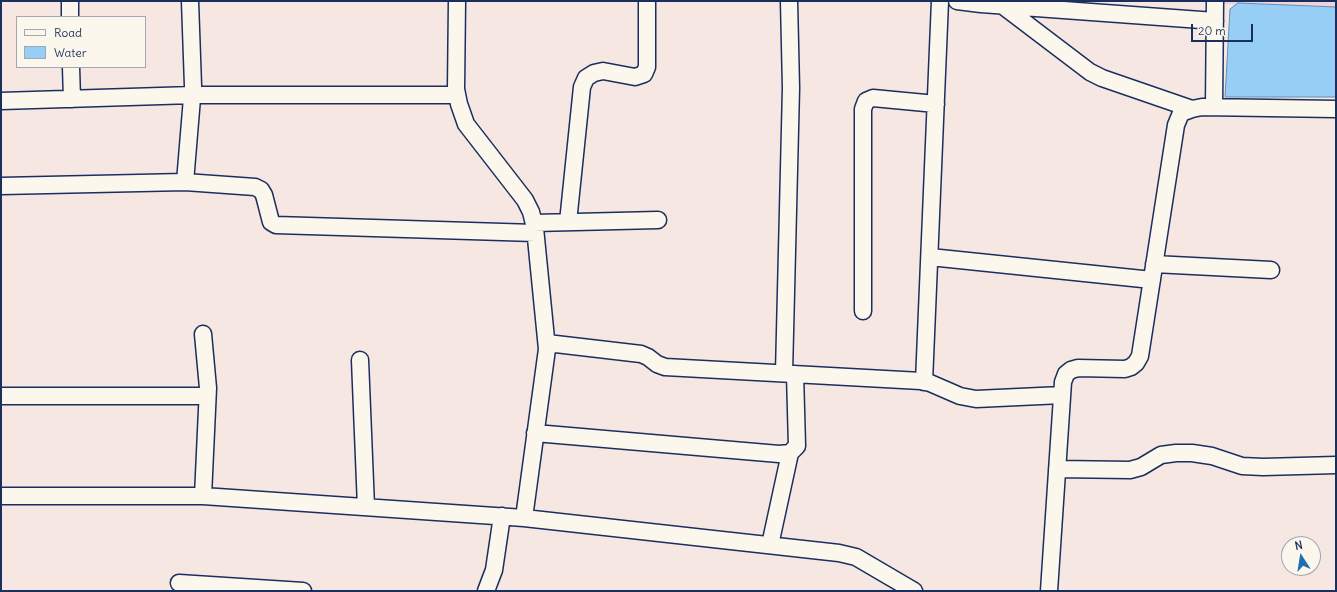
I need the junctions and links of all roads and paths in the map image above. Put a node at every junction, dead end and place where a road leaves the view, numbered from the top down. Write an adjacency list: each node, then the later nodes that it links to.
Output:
1 (70, 1): 10 (street)
2 (190, 1): 13 (street)
3 (457, 1): 14 (street)
4 (647, 1): 24 (street)
5 (789, 1): 34 (street)
6 (940, 1): 17 (street)
7 (957, 1): 9 (street)
8 (1215, 1): 11 (street)
9 (1003, 6): 11 (street); 19 (street)
10 (70, 16)
11 (1215, 21): 18 (street)
12 (71, 68): 15 (street)
13 (193, 95): 14 (street); 15 (street); 21 (street)
14 (457, 95): 25 (street)
15 (72, 99): 16 (street)
16 (1, 101)
17 (936, 104): 26 (street); 30 (street)
18 (1214, 107): 19 (street); 20 (street)
19 (1192, 109): 27 (street)
20 (1336, 109)
21 (185, 182): 22 (street); 25 (street)
22 (1, 186)
23 (658, 220): 24 (street)
24 (568, 222): 25 (street)
25 (534, 228): 32 (street)
26 (930, 257): 29 (street); 35 (street)
27 (1154, 264): 28 (street); 29 (street)
28 (1272, 270)
29 (1152, 280): 36 (street)
30 (863, 312)
31 (203, 334): 38 (street)
32 (547, 343): 34 (street); 39 (street)
33 (360, 360): 45 (street)
34 (789, 374): 35 (street); 40 (street)
35 (924, 382): 36 (street)
36 (1062, 395): 42 (street)
37 (1, 396): 38 (street)
38 (207, 396): 44 (street)
39 (535, 433): 40 (street); 47 (street)
40 (790, 453): 48 (street)
41 (1336, 465): 42 (street)
42 (1057, 469): 53 (street)
43 (1, 496): 44 (street)
44 (203, 496): 45 (street)
45 (366, 507): 46 (street)
46 (502, 516): 47 (street); 51 (street)
47 (524, 518): 48 (street)
48 (770, 546): 52 (street)
49 (179, 583): 50 (street)
50 (303, 591)
51 (486, 591)
52 (914, 591)
53 (1050, 591)

